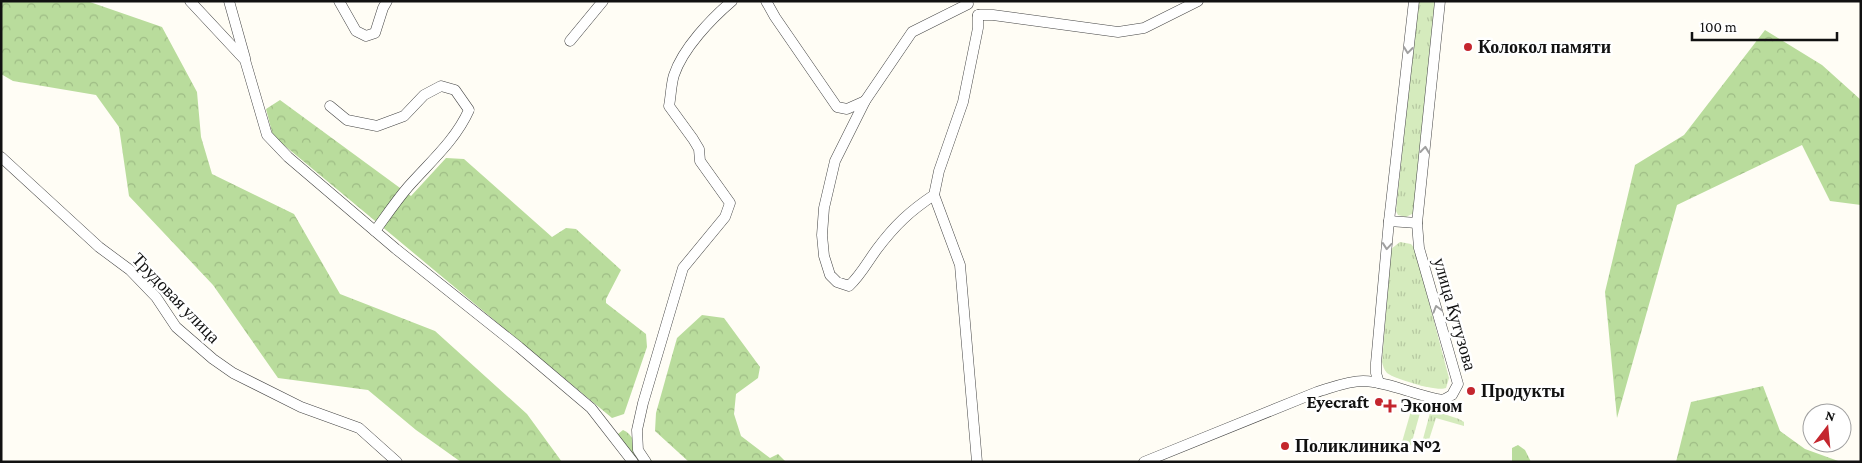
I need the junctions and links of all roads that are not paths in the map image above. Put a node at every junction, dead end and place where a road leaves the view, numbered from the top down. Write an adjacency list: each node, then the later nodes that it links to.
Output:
1 (190, 1): 14 (street)
2 (229, 1): 14 (street)
3 (339, 1): 4 (street)
4 (387, 1)
5 (603, 1): 13 (street)
6 (732, 1): 25 (street)
7 (766, 1): 15 (street)
8 (1198, 1): 12 (street)
9 (1414, 1): 19 (street, one-way to 19)
10 (1440, 1): 20 (street, улица Кутузова, one-way to 10)
11 (967, 3): 12 (street); 15 (street)
12 (978, 15): 18 (street)
13 (570, 41)
14 (246, 60): 21 (street)
15 (865, 101): 18 (street)
16 (330, 106): 21 (street)
17 (1, 157): 23 (street, Трудовая улица)
18 (934, 195): 26 (street)
19 (1389, 221): 20 (street); 22 (street, one-way to 22)
20 (1416, 223): 22 (street, улица Кутузова, one-way to 20)
21 (375, 231): 24 (street)
22 (1379, 383): 27 (street, улица Кутузова)
23 (397, 462)
24 (633, 462)
25 (646, 462)
26 (978, 462)
27 (1144, 462)

